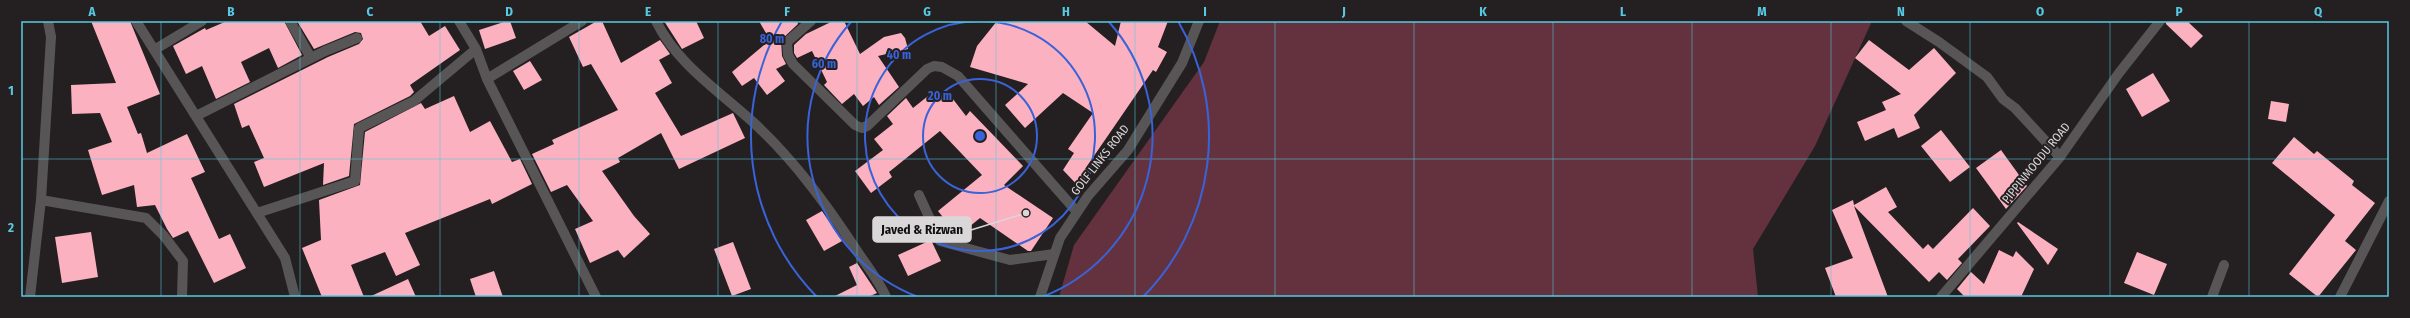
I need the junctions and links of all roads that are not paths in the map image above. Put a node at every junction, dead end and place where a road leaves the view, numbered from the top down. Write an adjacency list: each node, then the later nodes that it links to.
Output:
1 (48, 21): 20 (street)
2 (136, 21): 14 (street)
3 (202, 21): 14 (street)
4 (290, 21): 15 (street)
5 (459, 21): 13 (street)
6 (582, 21): 16 (street)
7 (656, 21): 30 (street)
8 (811, 21): 22 (street)
9 (1199, 21): 22 (street, GOLF LINKS ROAD)
10 (1906, 21): 18 (street)
11 (2160, 21): 18 (street, PIPPINMOODU ROAD)
12 (357, 38): 15 (street)
13 (476, 49): 16 (street); 23 (street)
14 (154, 50): 17 (street)
15 (311, 58): 17 (street)
16 (488, 79): 29 (street)
17 (196, 116): 23 (street)
18 (2060, 157): 32 (street, PIPPINMOODU ROAD)
19 (919, 195): 24 (street)
20 (41, 200): 26 (street); 27 (street)
21 (2389, 200): 34 (street)
22 (1077, 212): 24 (street, GOLF LINKS ROAD)
23 (257, 213): 28 (street)
24 (1054, 254): 31 (street, GOLF LINKS ROAD)
25 (2224, 265): 33 (street)
26 (30, 297)
27 (182, 297)
28 (295, 297)
29 (596, 297)
30 (886, 297)
31 (1040, 297)
32 (1941, 297)
33 (2212, 297)
34 (2340, 297)

